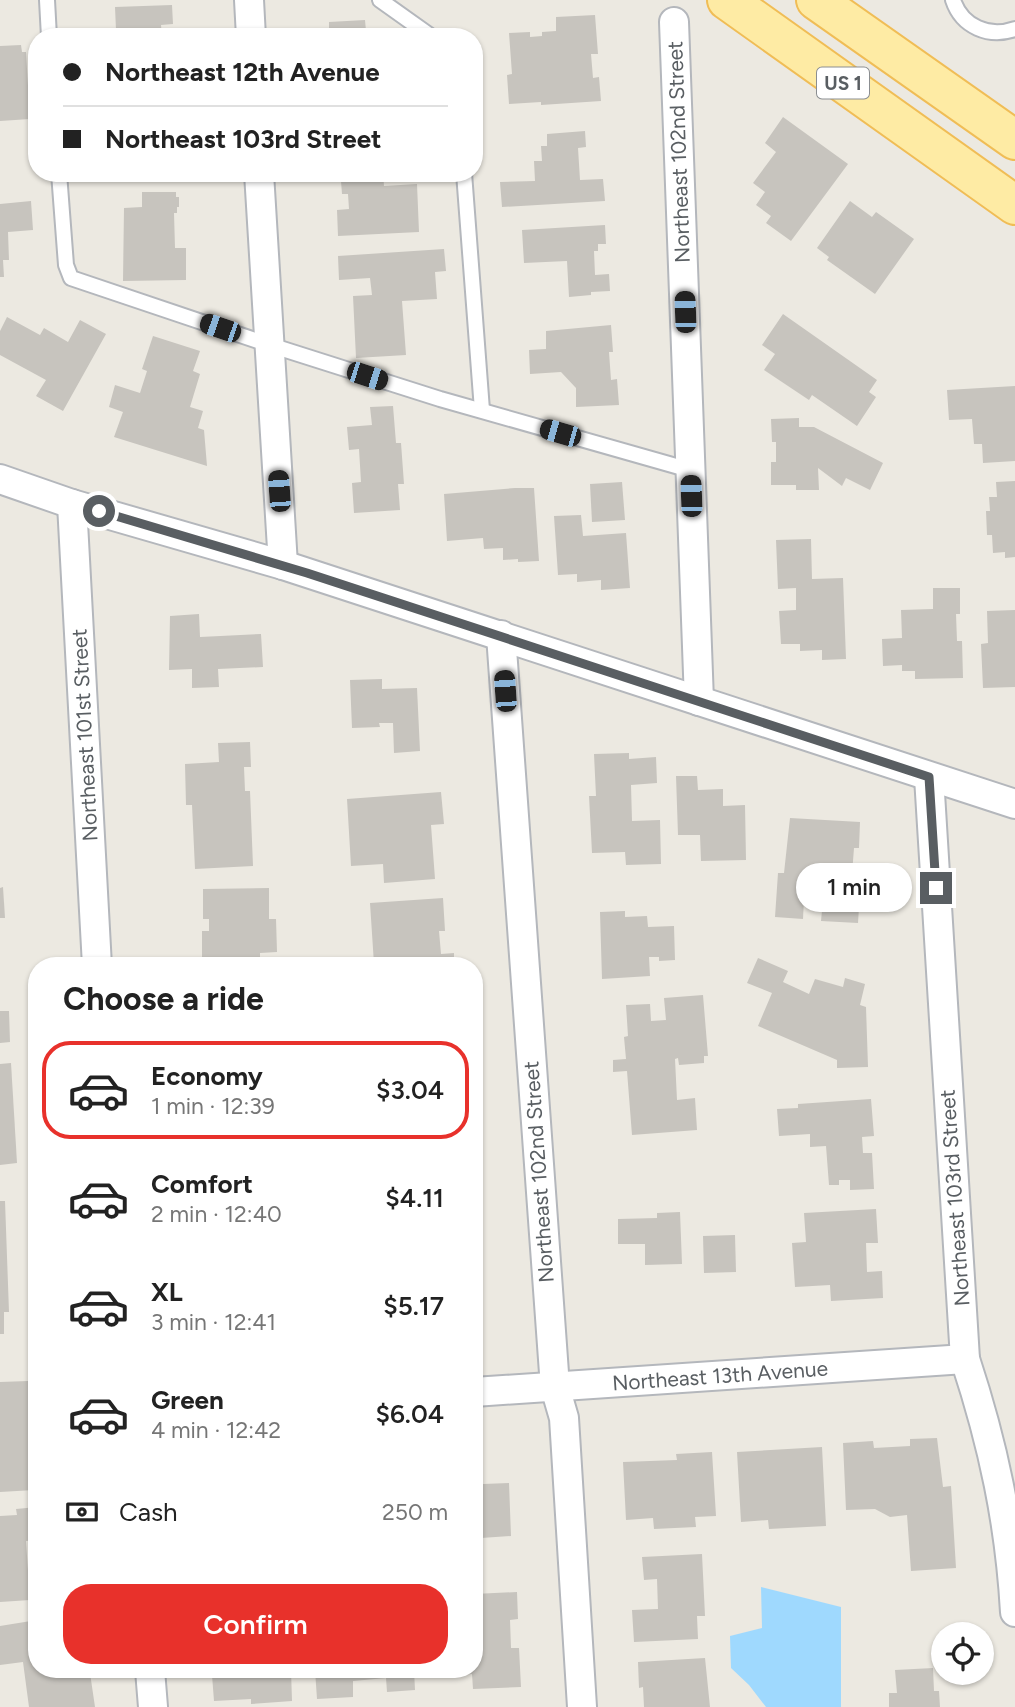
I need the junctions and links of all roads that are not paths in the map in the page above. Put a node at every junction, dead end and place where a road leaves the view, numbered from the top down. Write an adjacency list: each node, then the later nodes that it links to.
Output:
1 (47, 0): 8 (lane)
2 (249, 0): 9 (street)
3 (380, 0): 10 (lane)
4 (727, 0): 16 (main road, US 1)
5 (816, 0): 12 (main road, US 1)
6 (953, 0): 11 (lane)
7 (674, 22): 19 (street, Northeast 102nd Street)
8 (49, 28)
9 (251, 28)
10 (419, 28)
11 (1015, 29)
12 (1015, 140)
13 (60, 182): 17 (lane)
14 (260, 182): 17 (street)
15 (465, 182): 18 (lane)
16 (1015, 205)
17 (270, 345): 18 (lane); 22 (street)
18 (482, 410): 19 (lane)
19 (690, 470): 24 (street, Northeast 102nd Street)
20 (0, 478): 21 (street)
21 (72, 503): 22 (street); 27 (street, Northeast 101st Street)
22 (283, 565): 23 (street)
23 (501, 635): 24 (street); 29 (street, Northeast 102nd Street)
24 (699, 701): 25 (street)
25 (929, 777): 26 (street); 28 (street, Northeast 103rd Street)
26 (1015, 804)
27 (97, 957)
28 (965, 1359): 29 (street, Northeast 13th Avenue); 31 (street, Northeast 103rd Street)
29 (555, 1387): 30 (street, Northeast 13th Avenue); 34 (street, Northeast 102nd Street)
30 (483, 1391)
31 (1015, 1612)
32 (151, 1678): 33 (street)
33 (153, 1707)
34 (582, 1707)

